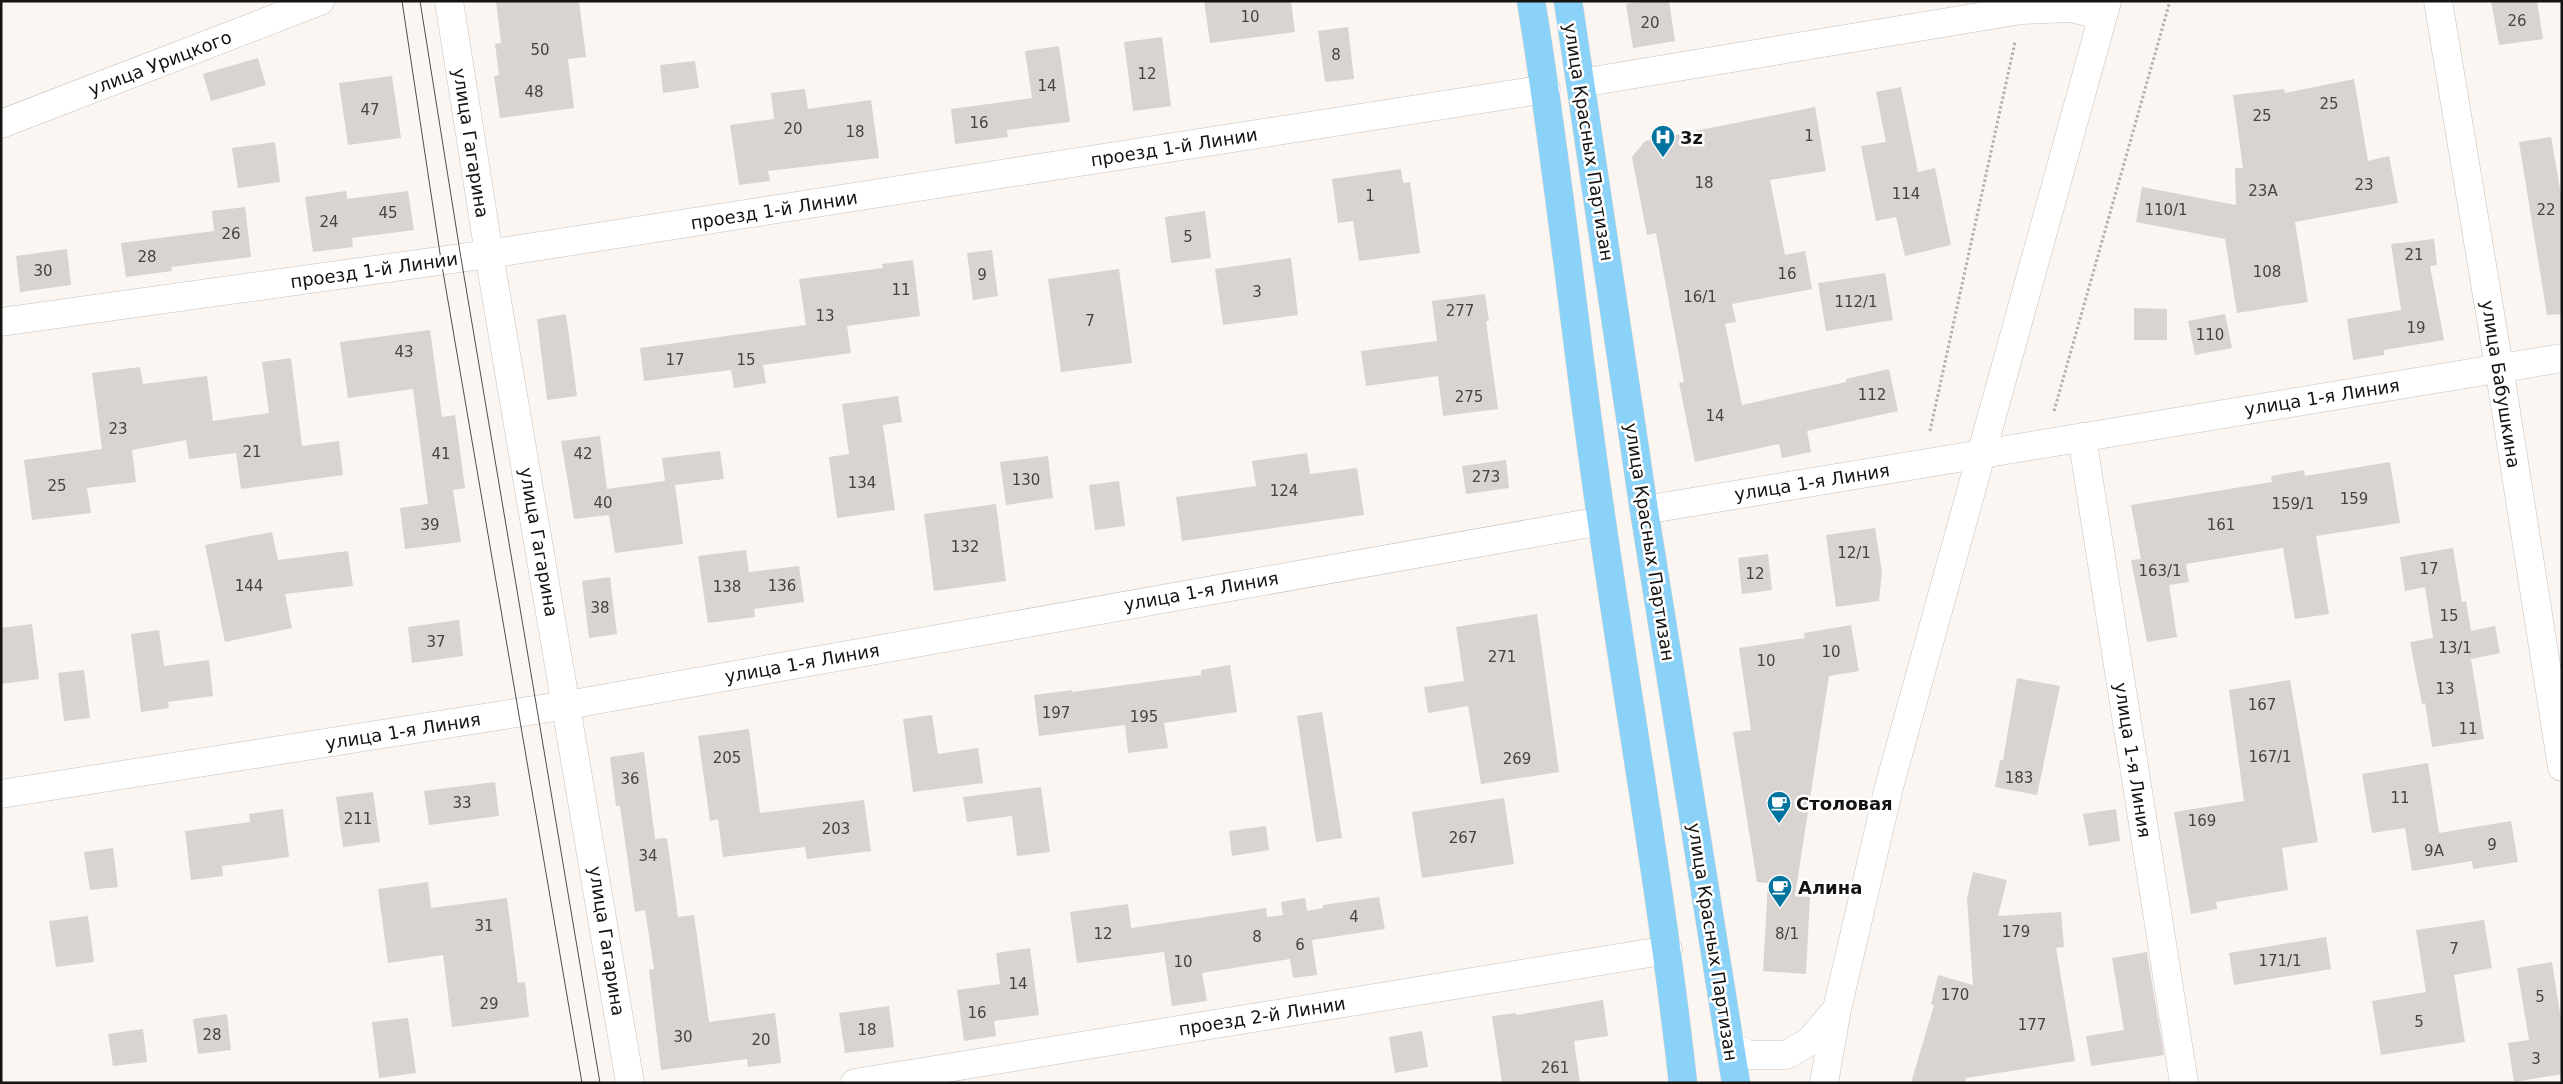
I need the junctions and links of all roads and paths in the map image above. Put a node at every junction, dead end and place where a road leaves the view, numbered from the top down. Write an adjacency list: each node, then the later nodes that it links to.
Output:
1 (320, 1): 11 (street, улица Урицкого)
2 (449, 1): 12 (street, улица Гагарина)
3 (1531, 1): 10 (highway, улица Красных Партизан)
4 (1568, 1): 9 (highway, улица Красных Партизан)
5 (2170, 1): 17 (path)
6 (2438, 1): 15 (street, улица Бабушкина)
7 (2105, 8): 8 (street); 18 (street)
8 (2021, 10): 9 (street); 19 (path)
9 (1581, 83): 20 (highway, улица Красных Партизан)
10 (1546, 89): 12 (street, проезд 1-й Линии); 21 (highway, улица Красных Партизан)
11 (1, 124)
12 (489, 254): 13 (street, проезд 1-й Линии); 22 (street, улица Гагарина)
13 (1, 322)
14 (2562, 358): 15 (street, улица 1-я Линия)
15 (2499, 367): 16 (street, улица 1-я Линия); 23 (street, улица Бабушкина)
16 (2082, 437): 17 (street, улица 1-я Линия); 33 (street, улица 1-я Линия)
17 (2045, 443): 18 (street, улица 1-я Линия)
18 (1979, 454): 19 (street, улица 1-я Линия); 26 (street)
19 (1923, 464): 20 (street, улица 1-я Линия)
20 (1644, 510): 27 (highway, улица Красных Партизан)
21 (1601, 521): 22 (street, улица 1-я Линия); 25 (highway, улица Красных Партизан)
22 (567, 705): 24 (street, улица 1-я Линия); 28 (street, улица Гагарина)
23 (2562, 766)
24 (1, 794)
25 (1668, 950): 29 (street, проезд 2-й Линии); 30 (highway, улица Красных Партизан)
26 (1837, 1009): 27 (street); 32 (street)
27 (1730, 1045): 31 (highway, улица Красных Партизан)
28 (630, 1083)
29 (855, 1083)
30 (1683, 1083)
31 (1736, 1083)
32 (1824, 1083)
33 (2184, 1083)

